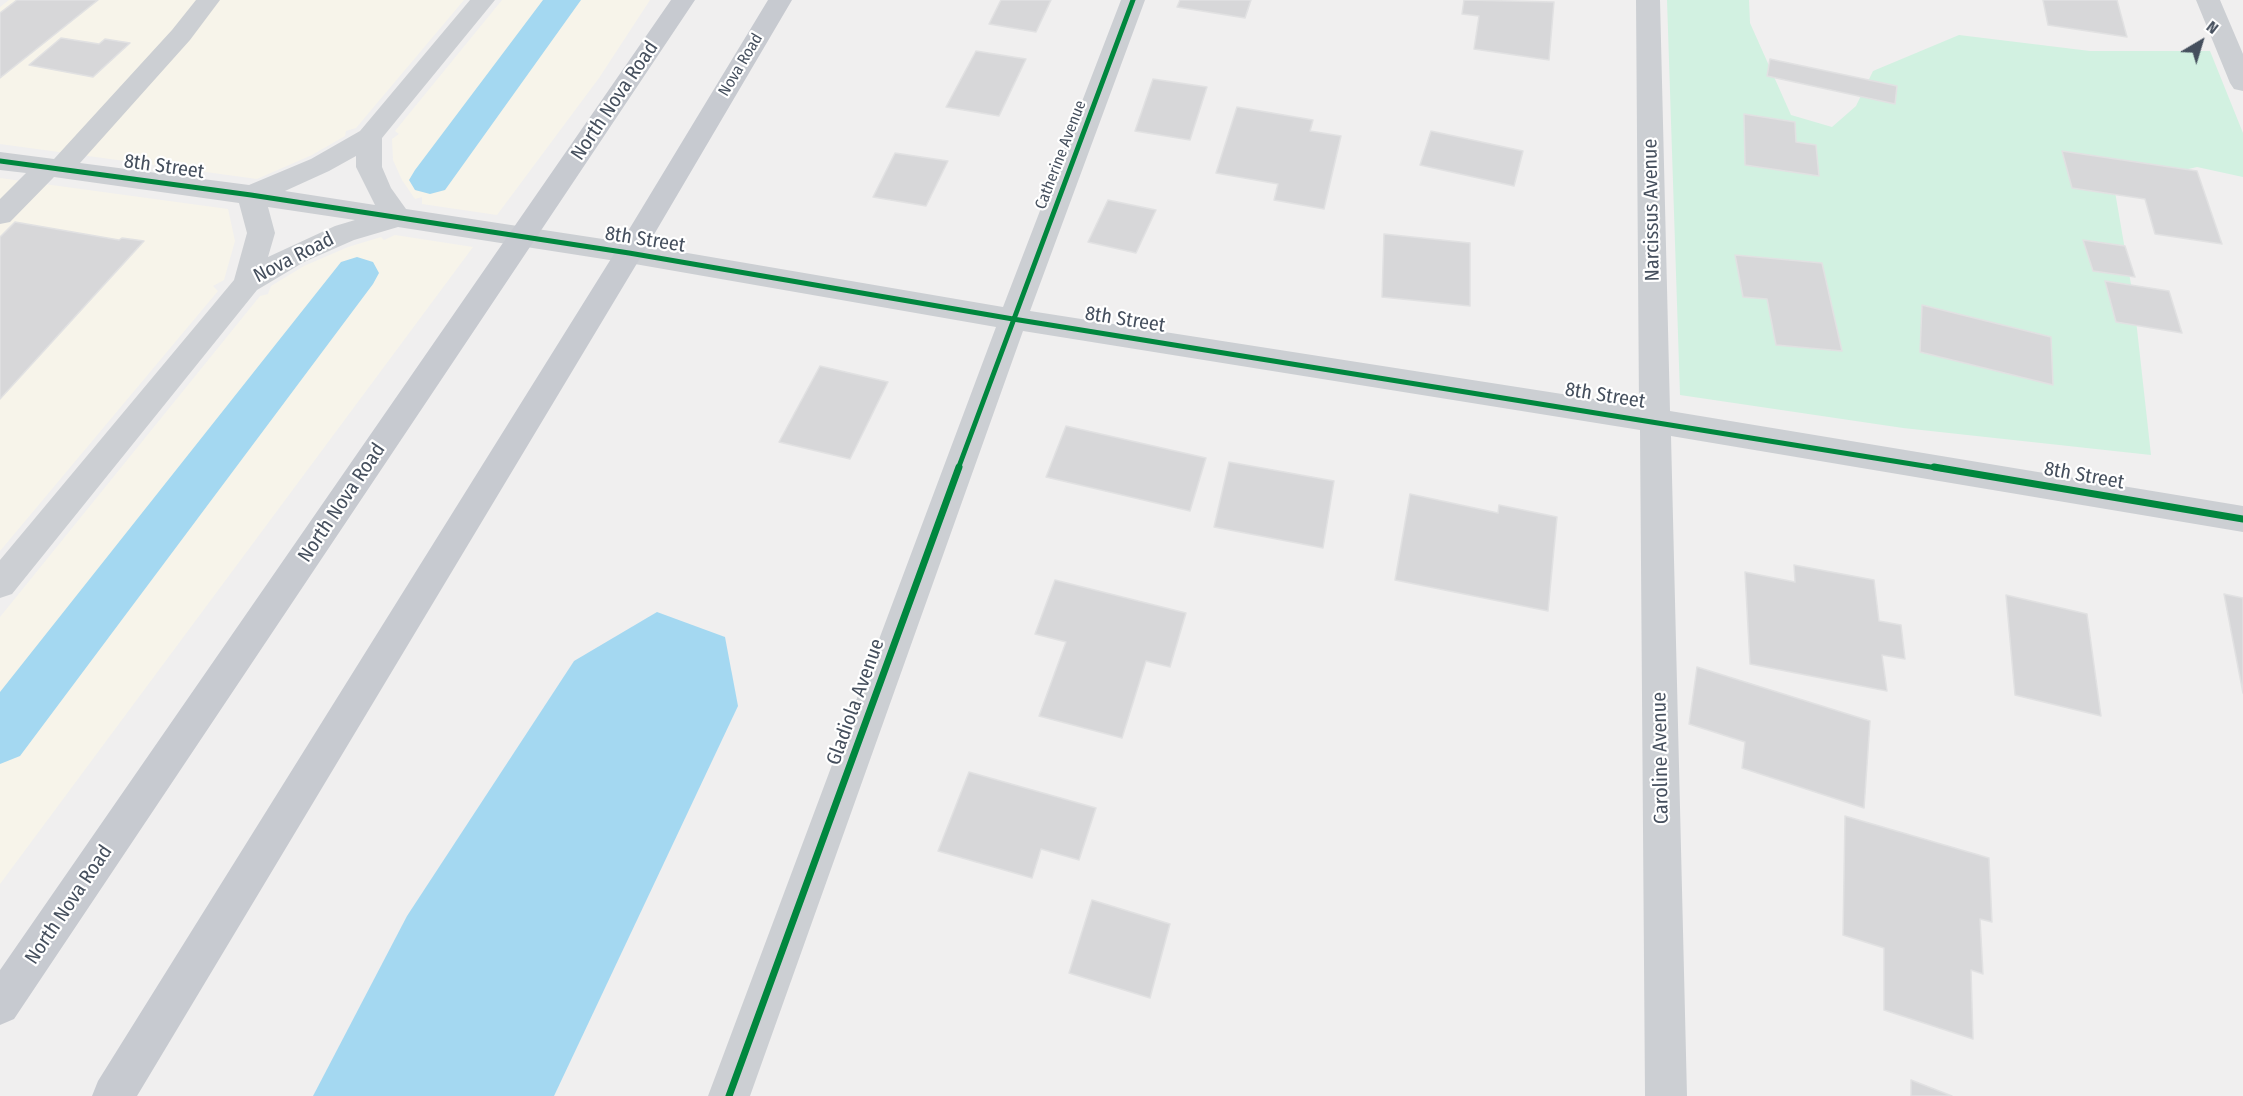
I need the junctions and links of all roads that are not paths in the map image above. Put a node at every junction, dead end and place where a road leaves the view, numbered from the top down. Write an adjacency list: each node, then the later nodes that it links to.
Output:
1 (208, 0): 11 (street)
2 (483, 0): 9 (street)
3 (683, 0): 15 (main road, North Nova Road)
4 (780, 0): 16 (main road, Nova Road)
5 (1133, 0): 18 (street, Catherine Avenue)
6 (1648, 0): 19 (street, Narcissus Avenue)
7 (2208, 0): 8 (street)
8 (2243, 83)
9 (369, 137): 12 (street); 14 (street)
10 (0, 161): 11 (street, 8th Street)
11 (54, 168): 12 (street, 8th Street); 13 (street)
12 (251, 195): 14 (street, 8th Street); 17 (street, Nova Road)
13 (0, 215)
14 (398, 218): 15 (street, 8th Street); 17 (street, Nova Road)
15 (524, 237): 16 (street, 8th Street); 22 (main road, North Nova Road)
16 (629, 253): 18 (street, 8th Street); 23 (main road)
17 (247, 283): 21 (street)
18 (1013, 320): 19 (street, 8th Street); 24 (street, Gladiola Avenue)
19 (1656, 421): 20 (street, 8th Street); 25 (street, Caroline Avenue)
20 (2243, 519)
21 (0, 584)
22 (0, 1005)
23 (113, 1096)
24 (729, 1096)
25 (1666, 1096)

